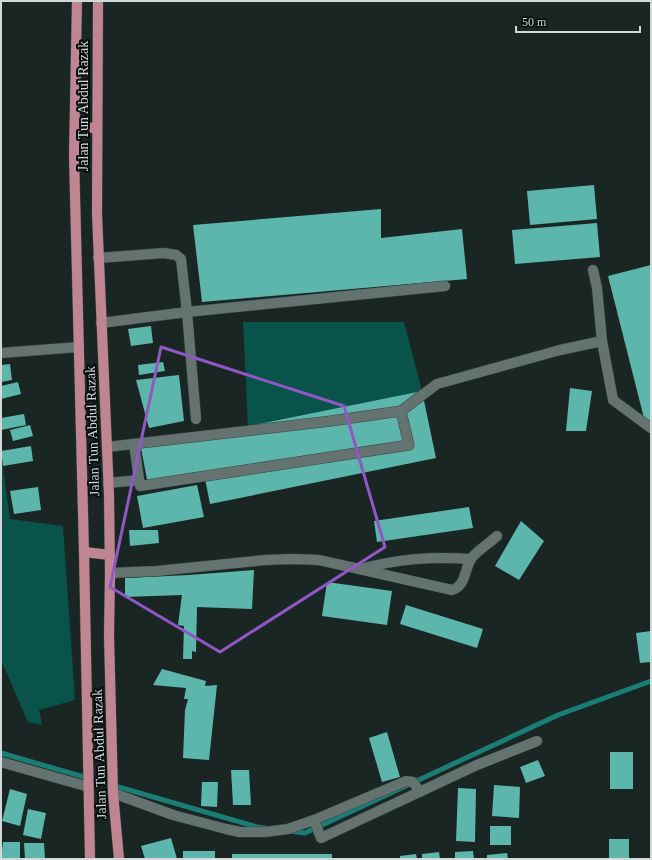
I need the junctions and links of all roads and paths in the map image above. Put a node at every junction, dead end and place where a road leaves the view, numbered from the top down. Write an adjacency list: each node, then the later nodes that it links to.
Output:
1 (77, 1): 3 (main road, Jalan Tun Abdul Razak)
2 (98, 1): 4 (main road, Jalan Tun Abdul Razak)
3 (75, 127): 4 (main road); 11 (main road, Jalan Tun Abdul Razak)
4 (97, 128): 5 (main road, Jalan Tun Abdul Razak)
5 (98, 258): 8 (street); 9 (main road, Jalan Tun Abdul Razak)
6 (593, 270): 10 (street)
7 (445, 286): 8 (street)
8 (187, 312): 9 (street); 14 (street)
9 (101, 323): 17 (main road, Jalan Tun Abdul Razak)
10 (602, 342): 13 (street); 15 (street)
11 (79, 347): 12 (street); 21 (main road, Jalan Tun Abdul Razak)
12 (1, 353)
13 (401, 411): 16 (street); 18 (street)
14 (196, 419)
15 (651, 428)
16 (134, 444): 17 (street); 18 (street)
17 (107, 447): 19 (main road, Jalan Tun Abdul Razak)
18 (139, 480): 19 (street)
19 (108, 483): 22 (main road, Jalan Tun Abdul Razak)
20 (497, 536): 23 (street)
21 (84, 552): 22 (main road); 28 (main road, Jalan Tun Abdul Razak)
22 (110, 554): 25 (main road, Jalan Tun Abdul Razak)
23 (471, 559): 24 (street); 24 (street)
24 (359, 570): 25 (street)
25 (110, 573): 30 (main road, Jalan Tun Abdul Razak)
26 (537, 741): 29 (street)
27 (1, 762): 28 (street)
28 (89, 786): 32 (main road, Jalan Tun Abdul Razak)
29 (420, 791): 31 (street); 31 (street)
30 (113, 793): 31 (street); 33 (main road, Jalan Tun Abdul Razak)
31 (315, 822)
32 (90, 859)
33 (119, 859)

